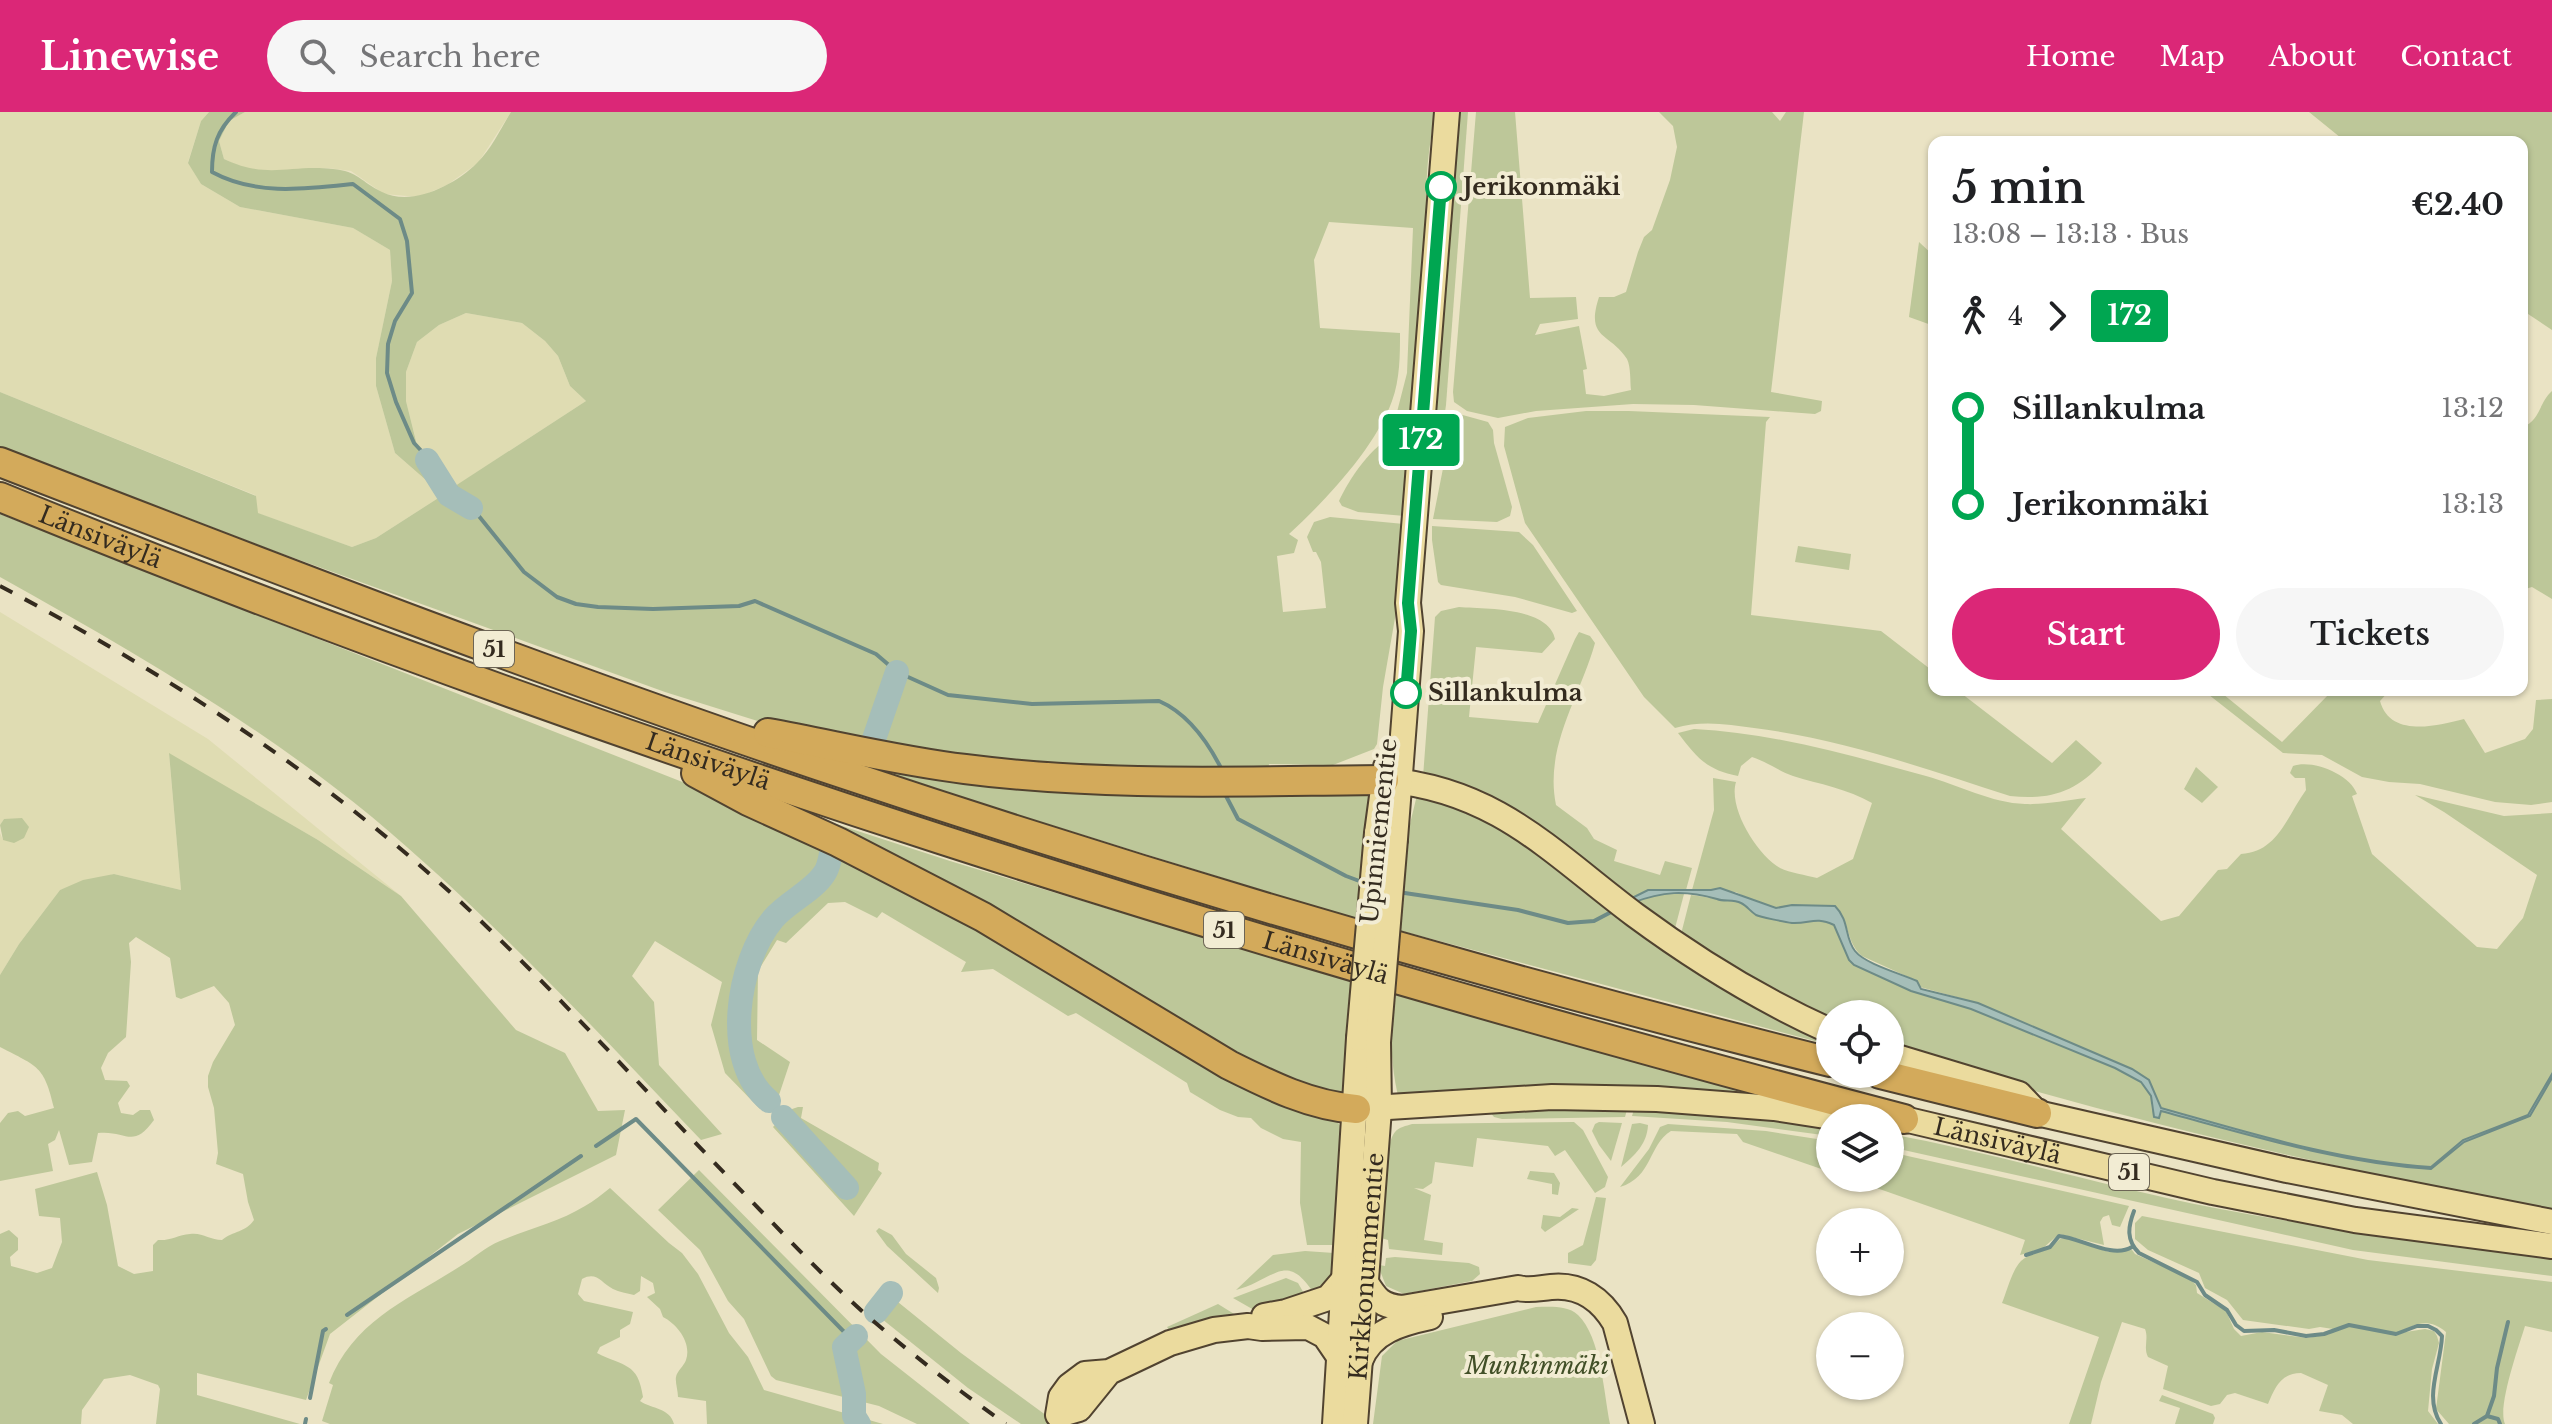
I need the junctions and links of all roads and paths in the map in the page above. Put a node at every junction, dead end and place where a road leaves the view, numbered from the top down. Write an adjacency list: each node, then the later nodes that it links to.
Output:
1 (1447, 112): 6 (main road, Upinniementie)
2 (0, 462): 4 (highway, Länsiväylä / 51)
3 (0, 497): 5 (highway, Länsiväylä / 51)
4 (683, 718): 6 (highway); 8 (highway, Länsiväylä / 51)
5 (621, 733): 11 (highway, Länsiväylä / 51); 12 (highway)
6 (1392, 781): 7 (main road); 12 (main road, Upinniementie, bridge)
7 (1816, 1024)
8 (1816, 1058)
9 (1904, 1059): 13 (main road)
10 (1904, 1080): 13 (highway, Länsiväylä / 51)
11 (1839, 1104)
12 (1367, 1109): 14 (main road); 18 (main road, Kirkkonummentie)
13 (2037, 1113): 16 (main road, Länsiväylä / 51)
14 (1816, 1115)
15 (1904, 1122): 17 (main road, Länsiväylä / 51)
16 (2552, 1222)
17 (2552, 1246)
18 (1355, 1279): 19 (main road); 20 (main road); 21 (main road, Kirkkonummentie)
19 (1528, 1290): 21 (main road); 25 (main road)
20 (1248, 1326): 21 (main road); 22 (main road)
21 (1350, 1361): 23 (main road, Kirkkonummentie); 24 (main road, Kirkkonummentie)
22 (1109, 1372)
23 (1335, 1424)
24 (1355, 1424)
25 (1642, 1424)

